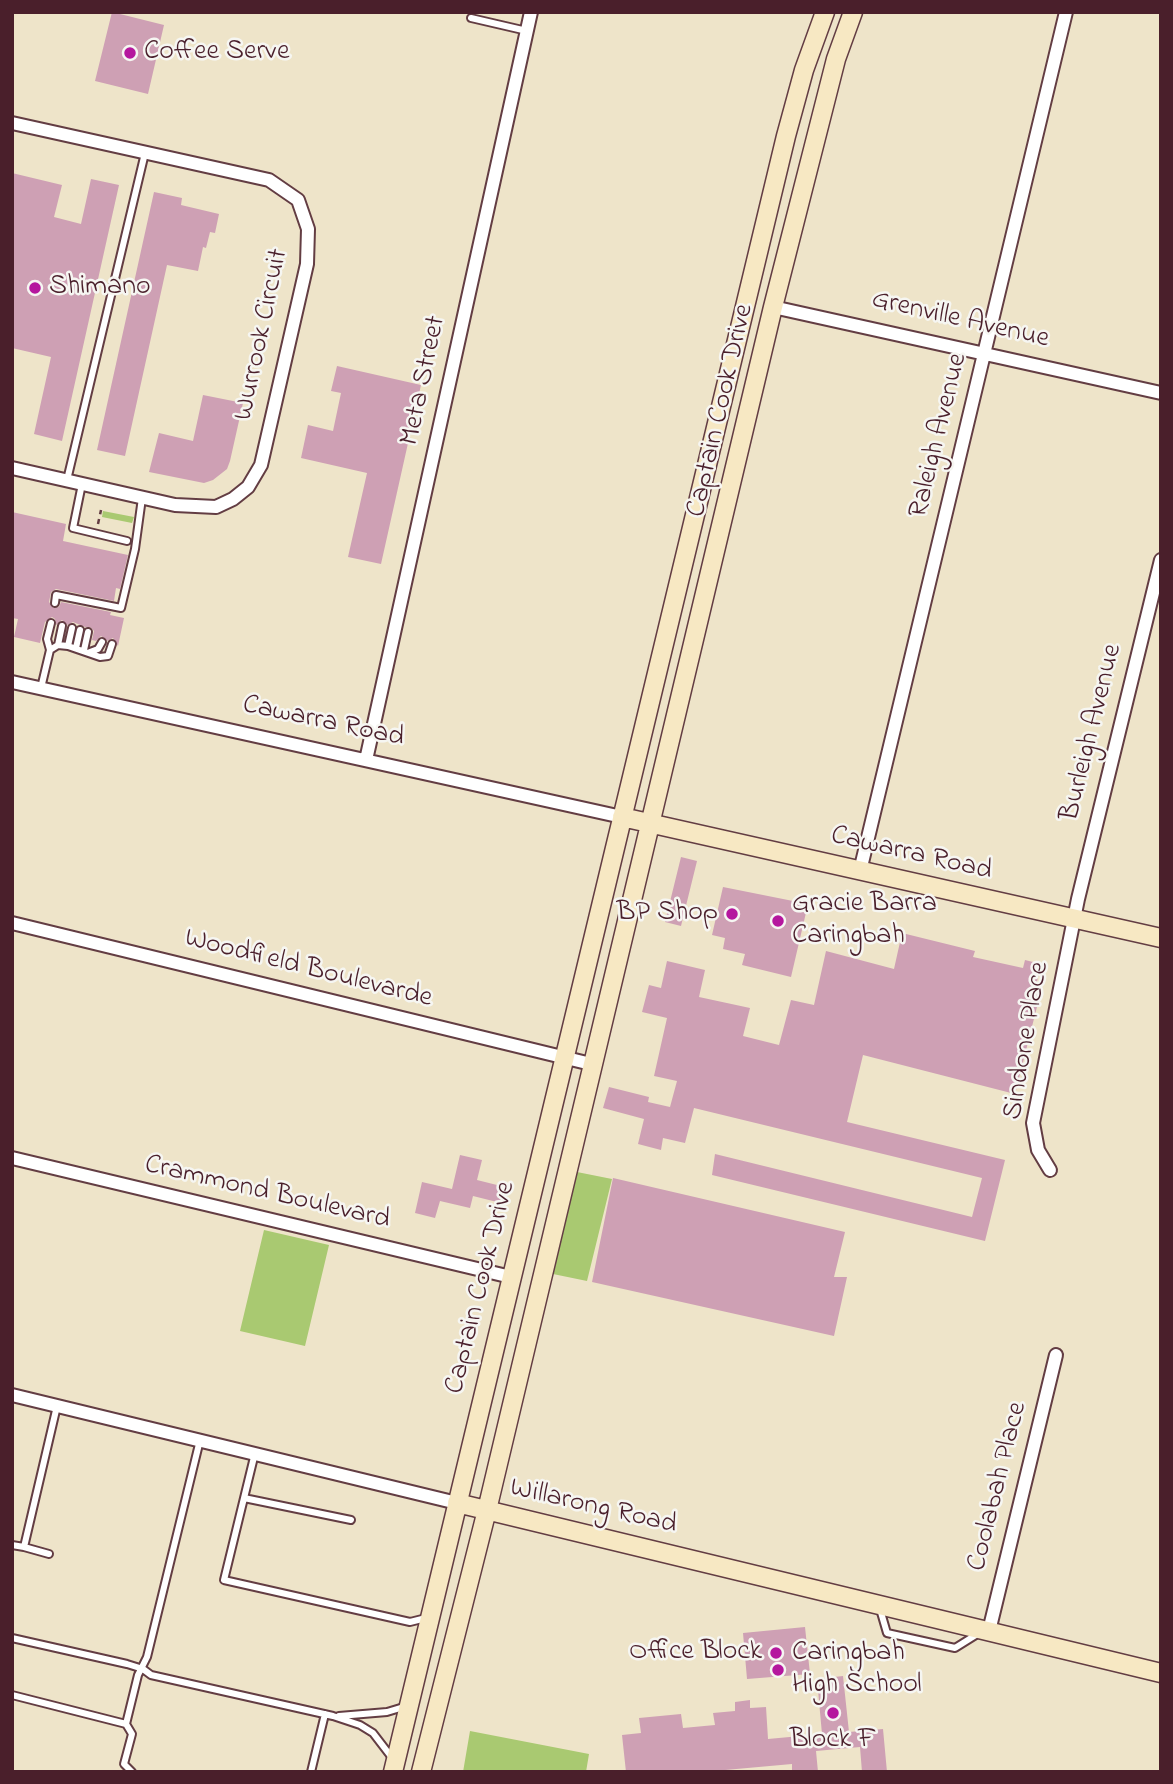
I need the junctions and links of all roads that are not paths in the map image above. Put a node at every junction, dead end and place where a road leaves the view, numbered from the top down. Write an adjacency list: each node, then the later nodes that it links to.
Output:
1 (531, 12): 6 (street, Meta Street)
2 (825, 12): 9 (main road, Captain Cook Drive)
3 (1066, 12): 11 (street, Raleigh Avenue)
4 (852, 13): 10 (main road, Captain Cook Drive)
5 (471, 18): 6 (lane)
6 (527, 31): 32 (street, Meta Street)
7 (12, 123): 8 (street, Wurrook Circuit)
8 (145, 153): 14 (lane); 16 (street, Wurrook Circuit)
9 (746, 304): 10 (main road, Grenville Avenue); 33 (main road, Captain Cook Drive)
10 (773, 307): 11 (street, Grenville Avenue); 34 (main road, Captain Cook Drive)
11 (985, 354): 12 (street, Grenville Avenue); 35 (street, Raleigh Avenue)
12 (1161, 393)
13 (12, 468): 14 (street, Wurrook Circuit)
14 (67, 481): 15 (street, Wurrook Circuit)
15 (82, 484): 16 (street, Wurrook Circuit); 17 (lane)
16 (142, 498): 19 (lane)
17 (127, 541)
18 (1161, 560): 36 (street, Burleigh Avenue)
19 (55, 603)
20 (51, 623): 28 (lane)
21 (62, 626): 26 (lane)
22 (72, 628): 27 (lane)
23 (84, 631): 29 (lane)
24 (102, 642): 29 (lane)
25 (112, 644): 29 (lane)
26 (58, 645): 27 (lane); 28 (lane)
27 (68, 646): 29 (lane)
28 (50, 650): 31 (lane)
29 (83, 650)
30 (12, 682): 31 (street, Cawarra Road)
31 (41, 688): 32 (street, Cawarra Road)
32 (366, 760): 33 (street, Cawarra Road)
33 (622, 817): 34 (main road); 39 (main road, Captain Cook Drive)
34 (651, 824): 35 (main road, Cawarra Road); 40 (main road, Captain Cook Drive)
35 (860, 871): 36 (main road, Cawarra Road)
36 (1075, 919): 38 (main road, Cawarra Road); 42 (street, Sindone Place)
37 (12, 923): 39 (street, Woodfield Boulevarde)
38 (1161, 938)
39 (565, 1057): 40 (street, Woodfield Boulevarde); 43 (main road, Captain Cook Drive)
40 (591, 1064): 51 (main road, Captain Cook Drive)
41 (12, 1158): 43 (street, Crammond Boulevard)
42 (1050, 1170)
43 (511, 1277): 50 (main road, Captain Cook Drive)
44 (1056, 1355): 58 (street, Coolabah Place)
45 (12, 1395): 46 (street, Willarong Road)
46 (57, 1406): 47 (street, Willarong Road); 54 (lane)
47 (200, 1440): 48 (street, Willarong Road); 61 (lane)
48 (255, 1453): 49 (lane); 50 (street, Willarong Road)
49 (244, 1498): 52 (lane); 57 (lane)
50 (457, 1503): 51 (main road, Willarong Road); 57 (main road, Captain Cook Drive)
51 (487, 1510): 56 (main road, Willarong Road); 70 (main road, Captain Cook Drive)
52 (351, 1520)
53 (12, 1545): 54 (lane)
54 (23, 1547): 55 (lane)
55 (50, 1554)
56 (879, 1605): 58 (main road, Willarong Road); 58 (lane)
57 (429, 1618): 63 (main road, Captain Cook Drive)
58 (986, 1630): 60 (main road, Willarong Road)
59 (12, 1637): 61 (lane)
60 (1159, 1668)
61 (143, 1669): 64 (lane); 66 (lane)
62 (12, 1695): 66 (lane)
63 (409, 1705): 65 (lane); 67 (main road, Captain Cook Drive)
64 (325, 1714): 65 (lane); 69 (lane)
65 (333, 1716): 67 (lane)
66 (126, 1724): 68 (lane)
67 (395, 1767)
68 (132, 1772)
69 (311, 1772)
70 (421, 1772)

